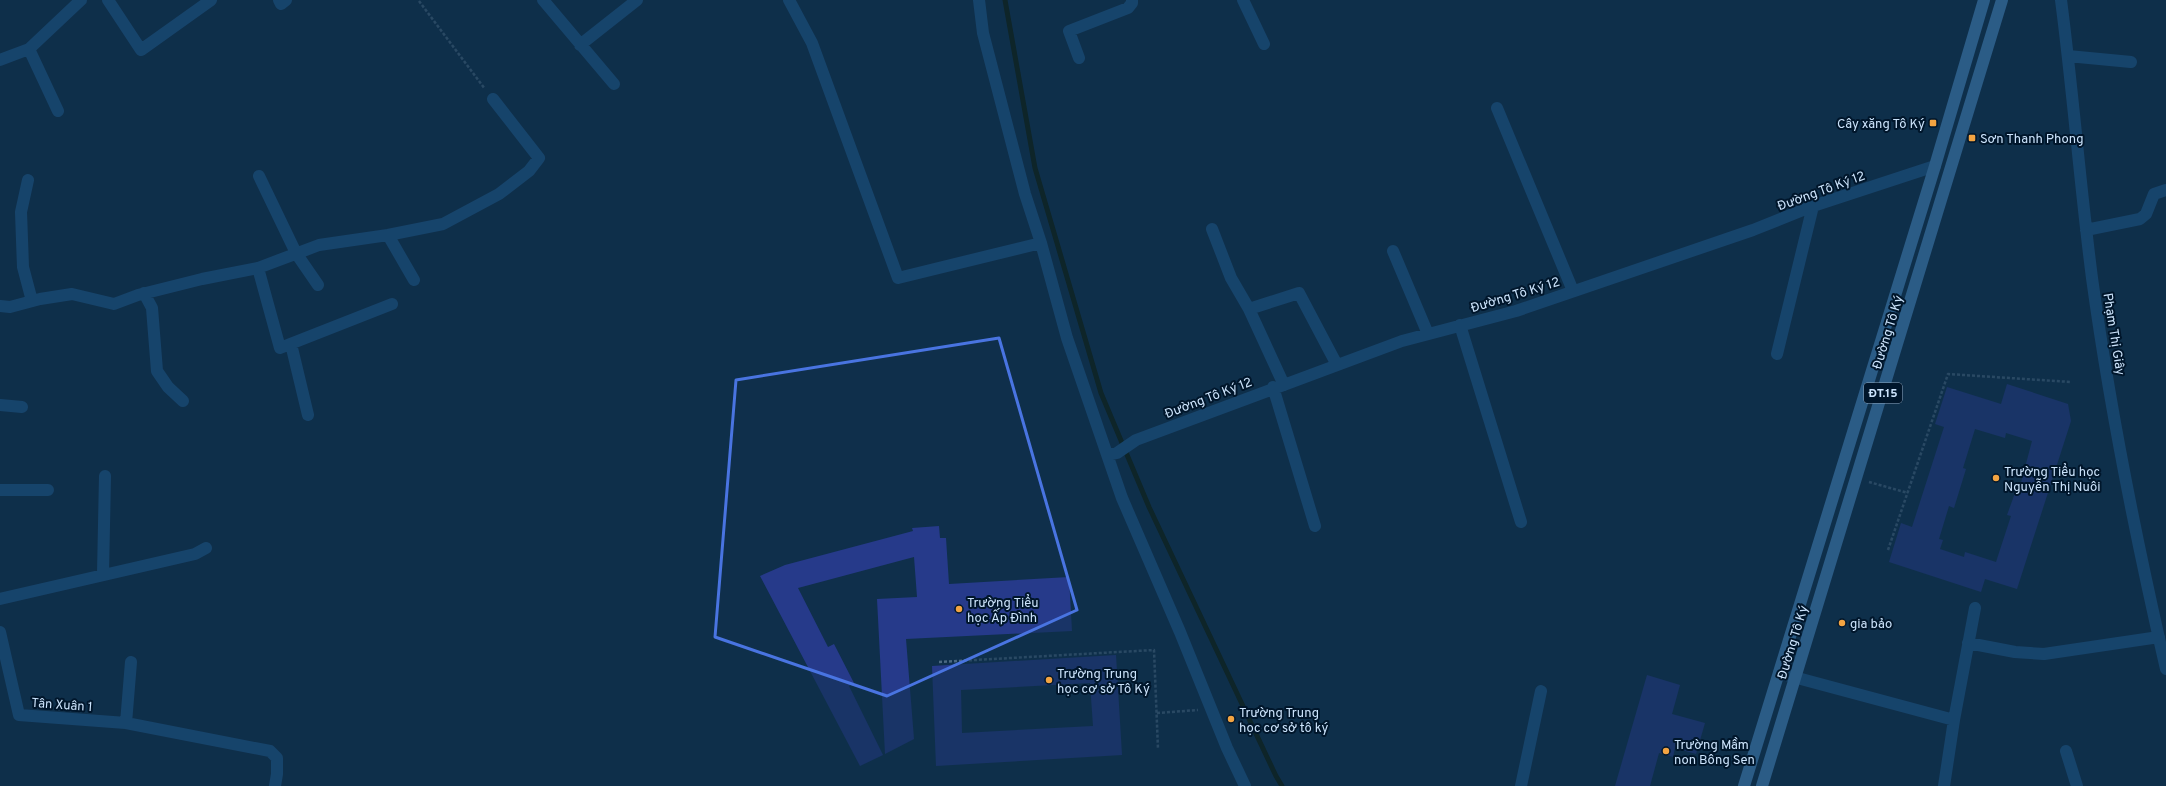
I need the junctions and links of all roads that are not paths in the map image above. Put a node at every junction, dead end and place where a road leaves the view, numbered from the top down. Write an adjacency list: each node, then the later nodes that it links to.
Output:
1 (81, 0): 17 (street)
2 (108, 0): 3 (street)
3 (211, 0)
4 (279, 0): 5 (street)
5 (286, 0)
6 (544, 0): 16 (street)
7 (637, 0): 16 (street)
8 (789, 0): 34 (street)
9 (979, 0): 34 (street)
10 (1132, 0): 19 (street)
11 (1243, 0): 15 (street)
12 (1984, 0): 26 (main road, Đường Tô Ký / ĐT.15)
13 (2002, 0): 72 (main road, Đường Tô Ký / ĐT.15)
14 (2061, 0): 18 (street, Phạm Thị Giây)
15 (1264, 44)
16 (580, 45): 22 (street)
17 (29, 49): 20 (street); 25 (street)
18 (2068, 56): 21 (street); 32 (street, Phạm Thị Giây)
19 (1079, 58)
20 (0, 60)
21 (2131, 62)
22 (614, 84)
23 (493, 99): 33 (street)
24 (1497, 108): 40 (street)
25 (58, 111)
26 (1935, 166): 30 (street, Đường Tô Ký 12); 71 (main road, Đường Tô Ký / ĐT.15)
27 (259, 176): 36 (street)
28 (28, 180): 42 (street)
29 (2166, 190): 32 (street)
30 (1813, 206): 40 (street, Đường Tô Ký 12); 49 (street)
31 (1212, 229): 45 (street)
32 (2086, 230): 67 (street, Phạm Thị Giây)
33 (388, 235): 36 (street); 38 (street)
34 (1041, 243): 56 (street)
35 (1393, 251): 47 (street)
36 (296, 253): 37 (street); 39 (street)
37 (258, 268): 41 (street); 48 (street)
38 (414, 280)
39 (318, 285)
40 (1573, 291): 46 (street, Đường Tô Ký 12)
41 (144, 294): 42 (street); 52 (street)
42 (32, 301): 44 (street)
43 (392, 304): 48 (street)
44 (0, 306)
45 (1249, 309): 50 (street); 51 (street)
46 (1460, 326): 47 (street, Đường Tô Ký 12); 60 (street)
47 (1428, 334): 50 (street, Đường Tô Ký 12)
48 (291, 344): 55 (street)
49 (1777, 354)
50 (1337, 365): 51 (street, Đường Tô Ký 12)
51 (1278, 386): 56 (street, Đường Tô Ký 12); 61 (street)
52 (183, 401)
53 (0, 405): 54 (street)
54 (22, 407)
55 (308, 415)
56 (1112, 454): 78 (street)
57 (105, 476): 63 (street)
58 (0, 490): 59 (street)
59 (48, 490)
60 (1521, 522)
61 (1315, 526)
62 (206, 548): 63 (street)
63 (103, 574): 64 (street)
64 (0, 599)
65 (1976, 608): 68 (street)
66 (0, 632): 75 (street, Tân Xuân 1)
67 (2159, 637): 68 (street); 70 (street, Phạm Thị Giây)
68 (1968, 644): 74 (street)
69 (131, 662): 75 (street)
70 (2166, 669)
71 (1779, 674): 72 (street); 80 (main road, Đường Tô Ký / ĐT.15)
72 (1796, 678): 74 (street); 81 (main road, Đường Tô Ký / ĐT.15)
73 (1541, 691): 79 (street)
74 (1954, 720): 82 (street)
75 (126, 723): 77 (street)
76 (2066, 751): 83 (street)
77 (275, 786)
78 (1245, 786)
79 (1521, 786)
80 (1744, 786)
81 (1762, 786)
82 (1944, 786)
83 (2077, 786)

